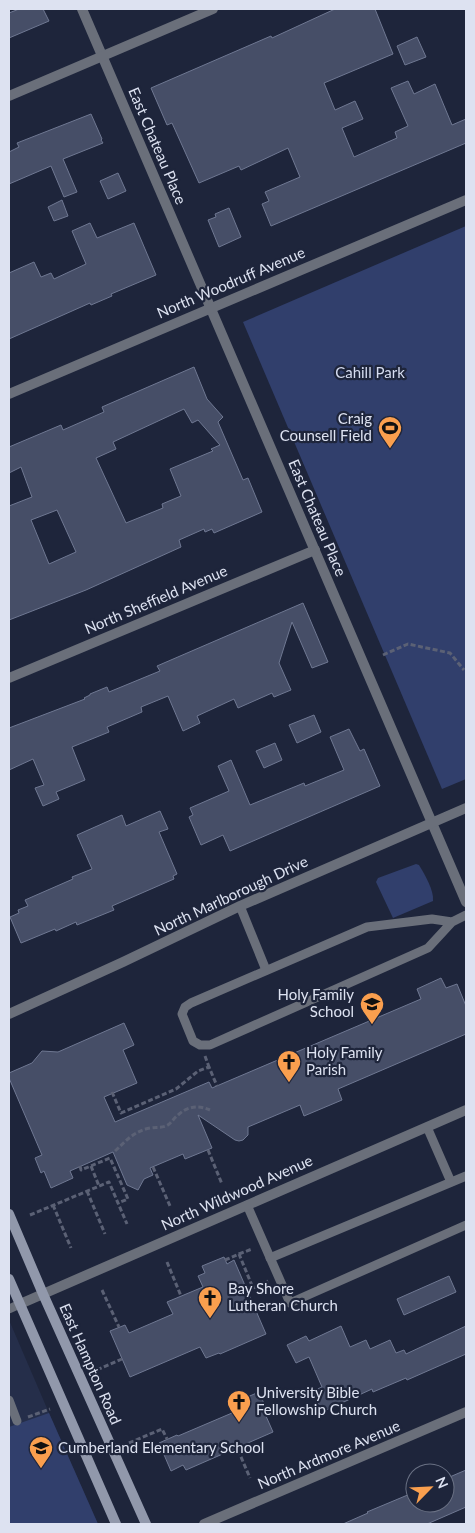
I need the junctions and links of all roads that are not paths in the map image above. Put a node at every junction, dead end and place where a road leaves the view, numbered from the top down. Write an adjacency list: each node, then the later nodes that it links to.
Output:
1 (82, 9): 3 (street, East Chateau Place)
2 (213, 9): 3 (street)
3 (102, 56): 4 (street); 6 (street, East Chateau Place)
4 (9, 96)
5 (466, 200): 6 (street, North Woodruff Avenue)
6 (210, 307): 7 (street, North Woodruff Avenue); 8 (street, East Chateau Place)
7 (9, 394)
8 (315, 550): 9 (street, North Sheffield Avenue); 11 (street, East Chateau Place)
9 (9, 678)
10 (466, 808): 11 (street, North Marlborough Drive)
11 (431, 822): 12 (street, East Chateau Place); 13 (street, North Marlborough Drive)
12 (466, 902)
13 (240, 906): 16 (lane); 17 (street, North Marlborough Drive)
14 (466, 915): 15 (lane)
15 (452, 922): 16 (lane); 16 (lane)
16 (266, 970)
17 (9, 1014)
18 (466, 1110): 19 (street, North Wildwood Avenue)
19 (428, 1127): 21 (lane); 22 (street, North Wildwood Avenue)
20 (466, 1176): 21 (lane)
21 (452, 1182): 25 (lane)
22 (247, 1205): 25 (lane); 27 (street, North Wildwood Avenue)
23 (9, 1214): 27 (main road, East Hampton Road)
24 (466, 1225): 25 (lane)
25 (270, 1258)
26 (9, 1279): 28 (main road)
27 (42, 1294): 28 (street, North Wildwood Avenue); 34 (main road, East Hampton Road)
28 (20, 1304): 29 (lane); 33 (main road)
29 (9, 1309)
30 (9, 1400): 32 (lane)
31 (466, 1412): 35 (street, North Ardmore Avenue)
32 (17, 1421)
33 (116, 1524)
34 (146, 1524)
35 (204, 1524)

